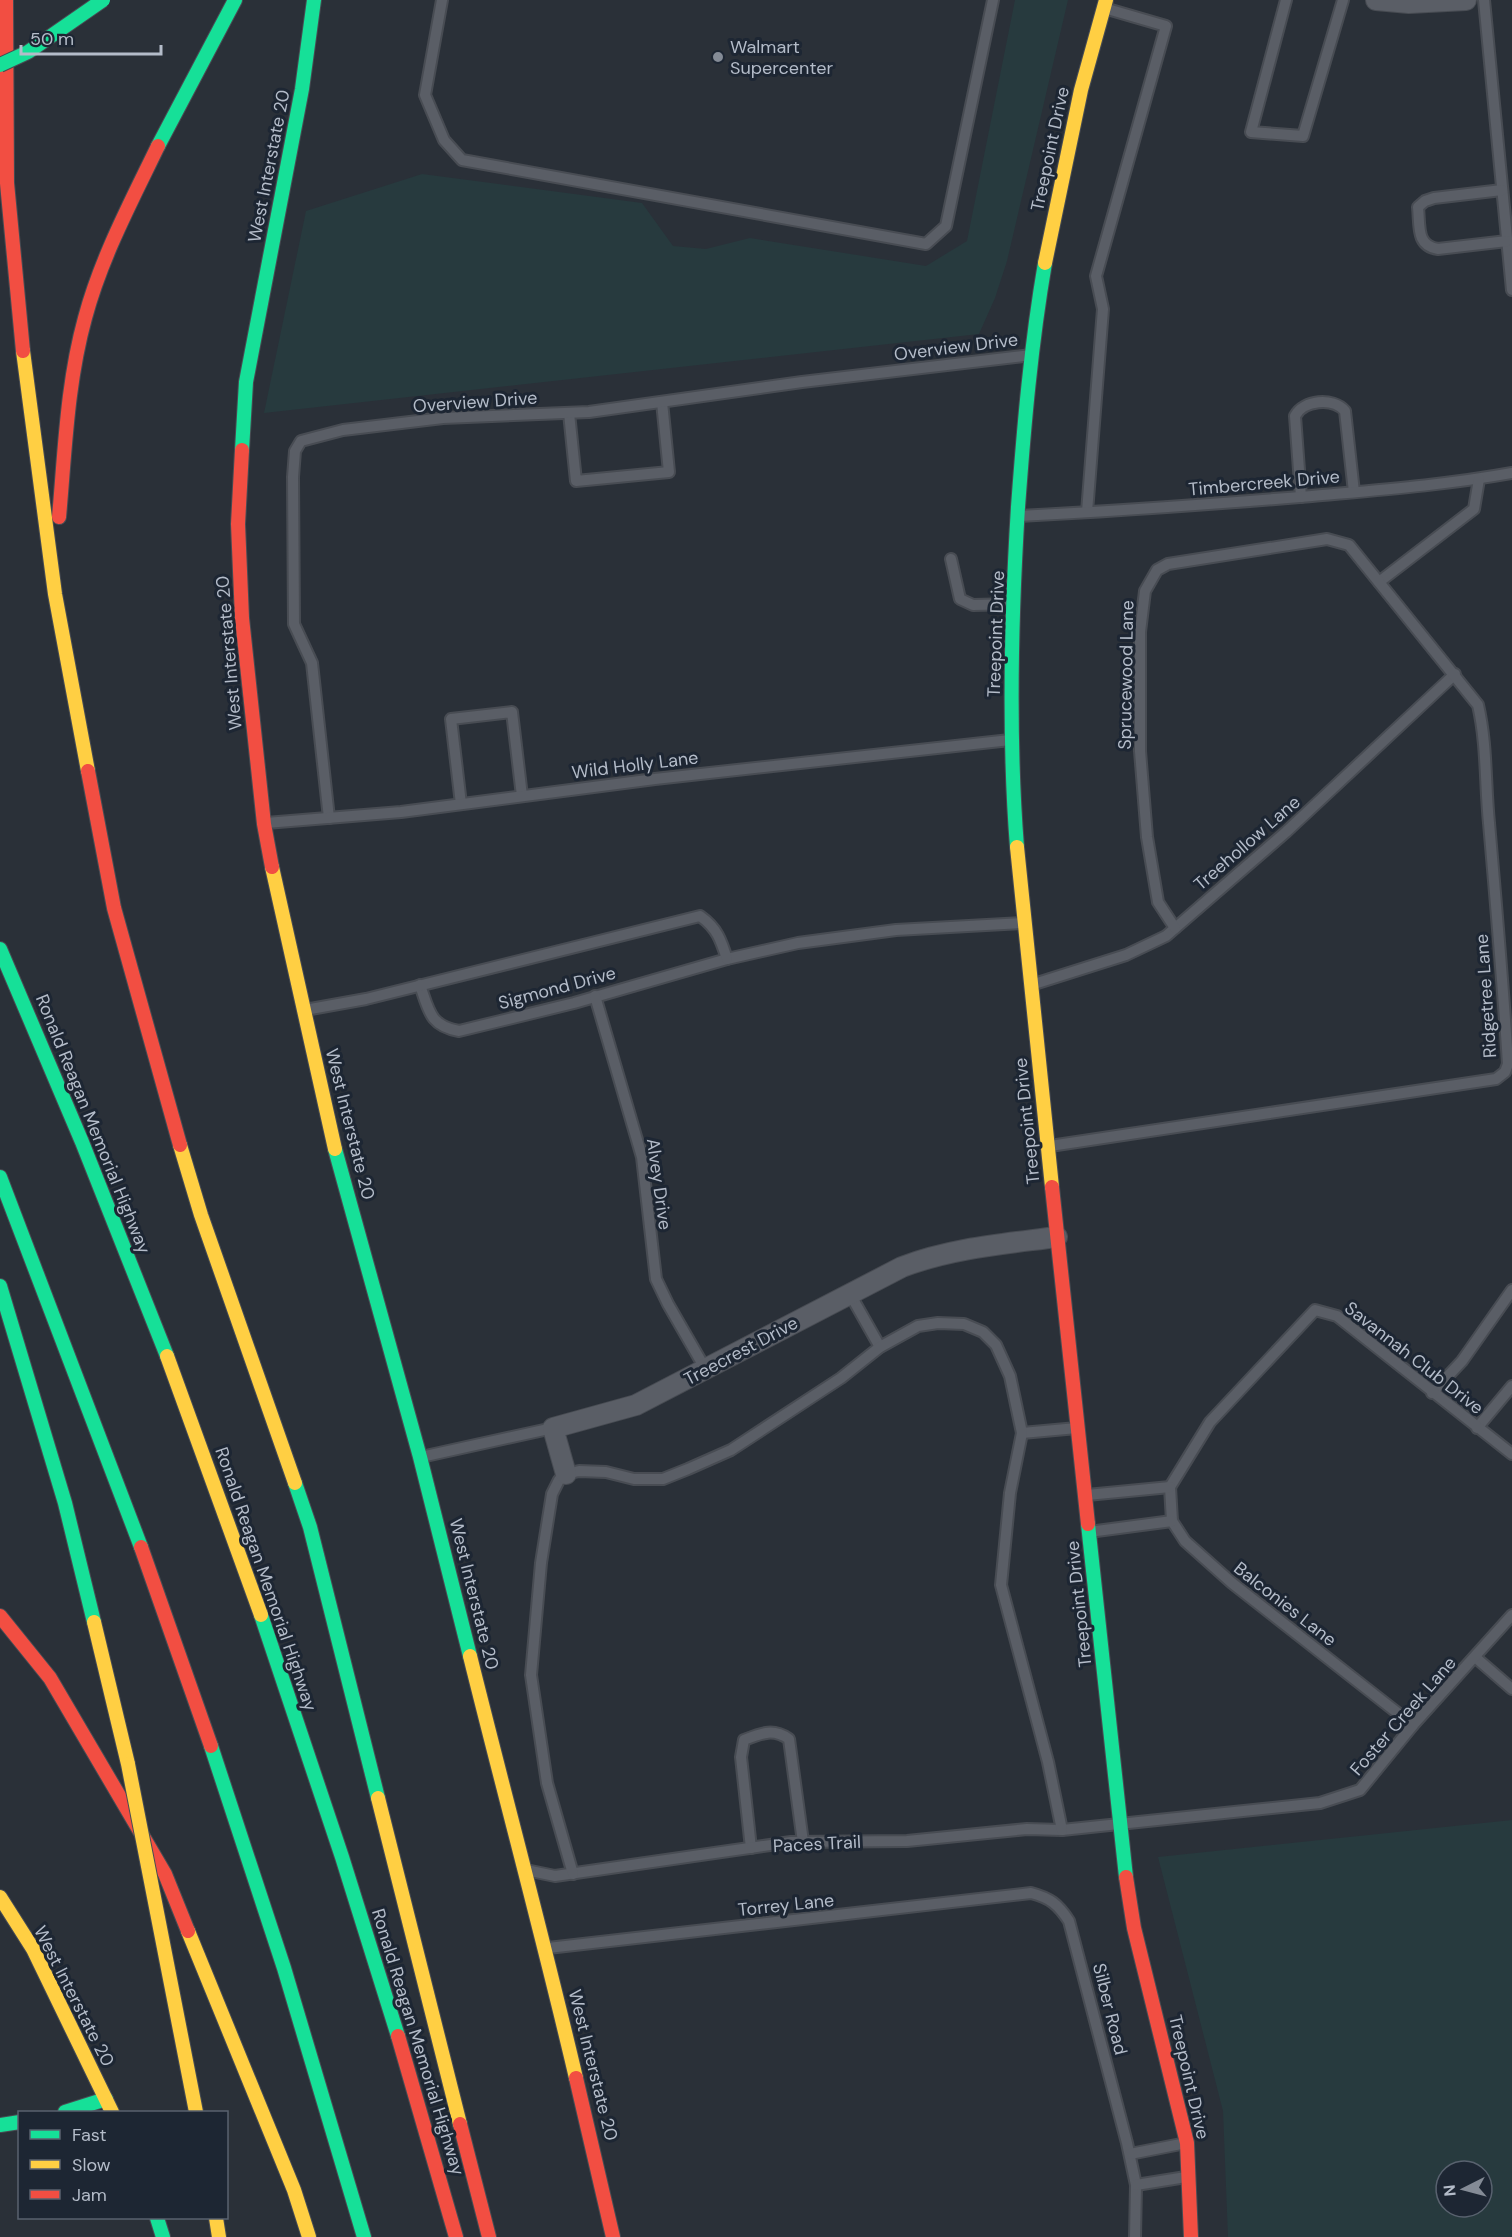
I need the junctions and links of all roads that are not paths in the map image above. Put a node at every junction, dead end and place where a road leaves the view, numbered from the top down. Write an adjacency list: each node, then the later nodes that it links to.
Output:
1 (6, 0): 29 (main road)
2 (103, 0): 13 (main road, bridge)
3 (235, 0): 29 (main road)
4 (314, 0): 36 (main road, West Interstate 20)
5 (442, 0): 6 (lane)
6 (993, 0)
7 (1286, 0): 8 (lane)
8 (1343, 0)
9 (1376, 0): 10 (street)
10 (1466, 0)
11 (1484, 0): 14 (lane)
12 (1105, 4): 17 (main road, Treepoint Drive); 24 (lane)
13 (0, 66)
14 (1502, 190): 15 (lane); 15 (lane)
15 (1507, 241): 16 (lane)
16 (1512, 290)
17 (1032, 355): 18 (lane, Overview Drive); 25 (main road, Treepoint Drive)
18 (662, 402): 19 (lane, Overview Drive); 19 (lane)
19 (569, 413): 35 (lane, Overview Drive)
20 (1512, 473): 21 (lane, Timbercreek Drive)
21 (1479, 479): 22 (lane, Timbercreek Drive); 28 (lane)
22 (1354, 492): 23 (lane, Timbercreek Drive); 23 (lane)
23 (1301, 496): 24 (lane, Timbercreek Drive)
24 (1087, 512): 25 (lane, Timbercreek Drive)
25 (1018, 516): 30 (main road, Treepoint Drive)
26 (1340, 541): 28 (lane, Ridgetree Lane); 38 (lane, Sprucewood Lane)
27 (951, 559): 30 (lane)
28 (1379, 582): 31 (lane, Ridgetree Lane)
29 (55, 594): 98 (main road)
30 (1014, 604): 32 (main road, Treepoint Drive)
31 (1455, 674): 38 (lane, Treehollow Lane); 45 (lane, Ridgetree Lane)
32 (1011, 740): 33 (lane, Wild Holly Lane); 37 (main road, Treepoint Drive)
33 (522, 796): 34 (lane, Wild Holly Lane); 34 (lane)
34 (461, 804): 35 (lane, Wild Holly Lane)
35 (329, 818): 36 (lane, Wild Holly Lane)
36 (264, 824): 44 (main road, West Interstate 20)
37 (1024, 923): 40 (lane, Sigmond Drive); 42 (main road, Treepoint Drive)
38 (1175, 928): 42 (lane, Treehollow Lane)
39 (0, 949): 97 (main road, Ronald Reagan Memorial Highway)
40 (727, 959): 41 (lane, Sigmond Drive); 43 (lane, Sigmond Drive)
41 (420, 985): 43 (lane, Sigmond Drive); 44 (lane, Sigmond Drive)
42 (1031, 985): 46 (main road, Treepoint Drive)
43 (595, 996): 53 (lane, Alvey Drive)
44 (304, 1010): 61 (main road, West Interstate 20)
45 (1509, 1075): 46 (lane, Ridgetree Lane)
46 (1048, 1146): 48 (main road, Treepoint Drive)
47 (0, 1177): 96 (main road)
48 (1057, 1237): 51 (street, Treecrest Drive); 57 (main road, Treepoint Drive)
49 (0, 1286): 84 (main road, bridge)
50 (1512, 1290): 55 (lane)
51 (850, 1294): 52 (lane); 53 (street, Treecrest Drive)
52 (880, 1347): 59 (lane); 62 (lane)
53 (706, 1370): 56 (street, Treecrest Drive)
54 (1512, 1386): 58 (lane)
55 (1432, 1393): 58 (lane, Savannah Club Drive); 63 (lane, Savannah Club Drive)
56 (553, 1428): 61 (lane, Treecrest Drive); 62 (street)
57 (1078, 1428): 59 (lane); 64 (main road, Treepoint Drive)
58 (1477, 1428): 60 (lane, Savannah Club Drive)
59 (1022, 1433): 73 (lane)
60 (1512, 1454)
61 (420, 1457): 76 (main road, West Interstate 20)
62 (566, 1473): 77 (lane)
63 (1170, 1487): 64 (lane); 65 (lane)
64 (1085, 1495): 66 (main road, Treepoint Drive)
65 (1172, 1521): 66 (lane); 71 (lane, Balconies Lane)
66 (1089, 1532): 72 (main road, Treepoint Drive)
67 (1512, 1615): 69 (lane, Foster Creek Lane)
68 (0, 1616): 95 (main road)
69 (1475, 1657): 70 (lane); 71 (lane, Foster Creek Lane)
70 (1512, 1689)
71 (1413, 1725): 72 (lane, Foster Creek Lane)
72 (1120, 1824): 73 (lane, Paces Trail); 87 (main road, Treepoint Drive)
73 (1062, 1830): 74 (lane, Paces Trail)
74 (803, 1842): 75 (lane, Paces Trail); 75 (lane)
75 (751, 1848): 77 (lane, Paces Trail)
76 (523, 1869): 77 (lane, Paces Trail); 80 (main road, West Interstate 20)
77 (573, 1874)
78 (1030, 1893): 80 (lane, Torrey Lane); 88 (lane, Silber Road)
79 (0, 1897): 81 (main road, West Interstate 20)
80 (546, 1948): 99 (main road, West Interstate 20)
81 (106, 2099): 82 (main road); 83 (main road, West Interstate 20)
82 (68, 2111)
83 (112, 2111)
84 (196, 2111)
85 (18, 2122): 86 (main road)
86 (0, 2125)
87 (1187, 2143): 88 (lane); 89 (main road, Treepoint Drive)
88 (1130, 2154): 90 (lane, Silber Road)
89 (1190, 2176): 90 (lane); 101 (main road, Treepoint Drive)
90 (1136, 2185): 100 (lane, Silber Road)
91 (158, 2219): 93 (main road)
92 (216, 2219): 94 (main road)
93 (163, 2237)
94 (219, 2237)
95 (309, 2237)
96 (364, 2237)
97 (456, 2237)
98 (489, 2237)
99 (614, 2237)
100 (1135, 2237)
101 (1191, 2237)

